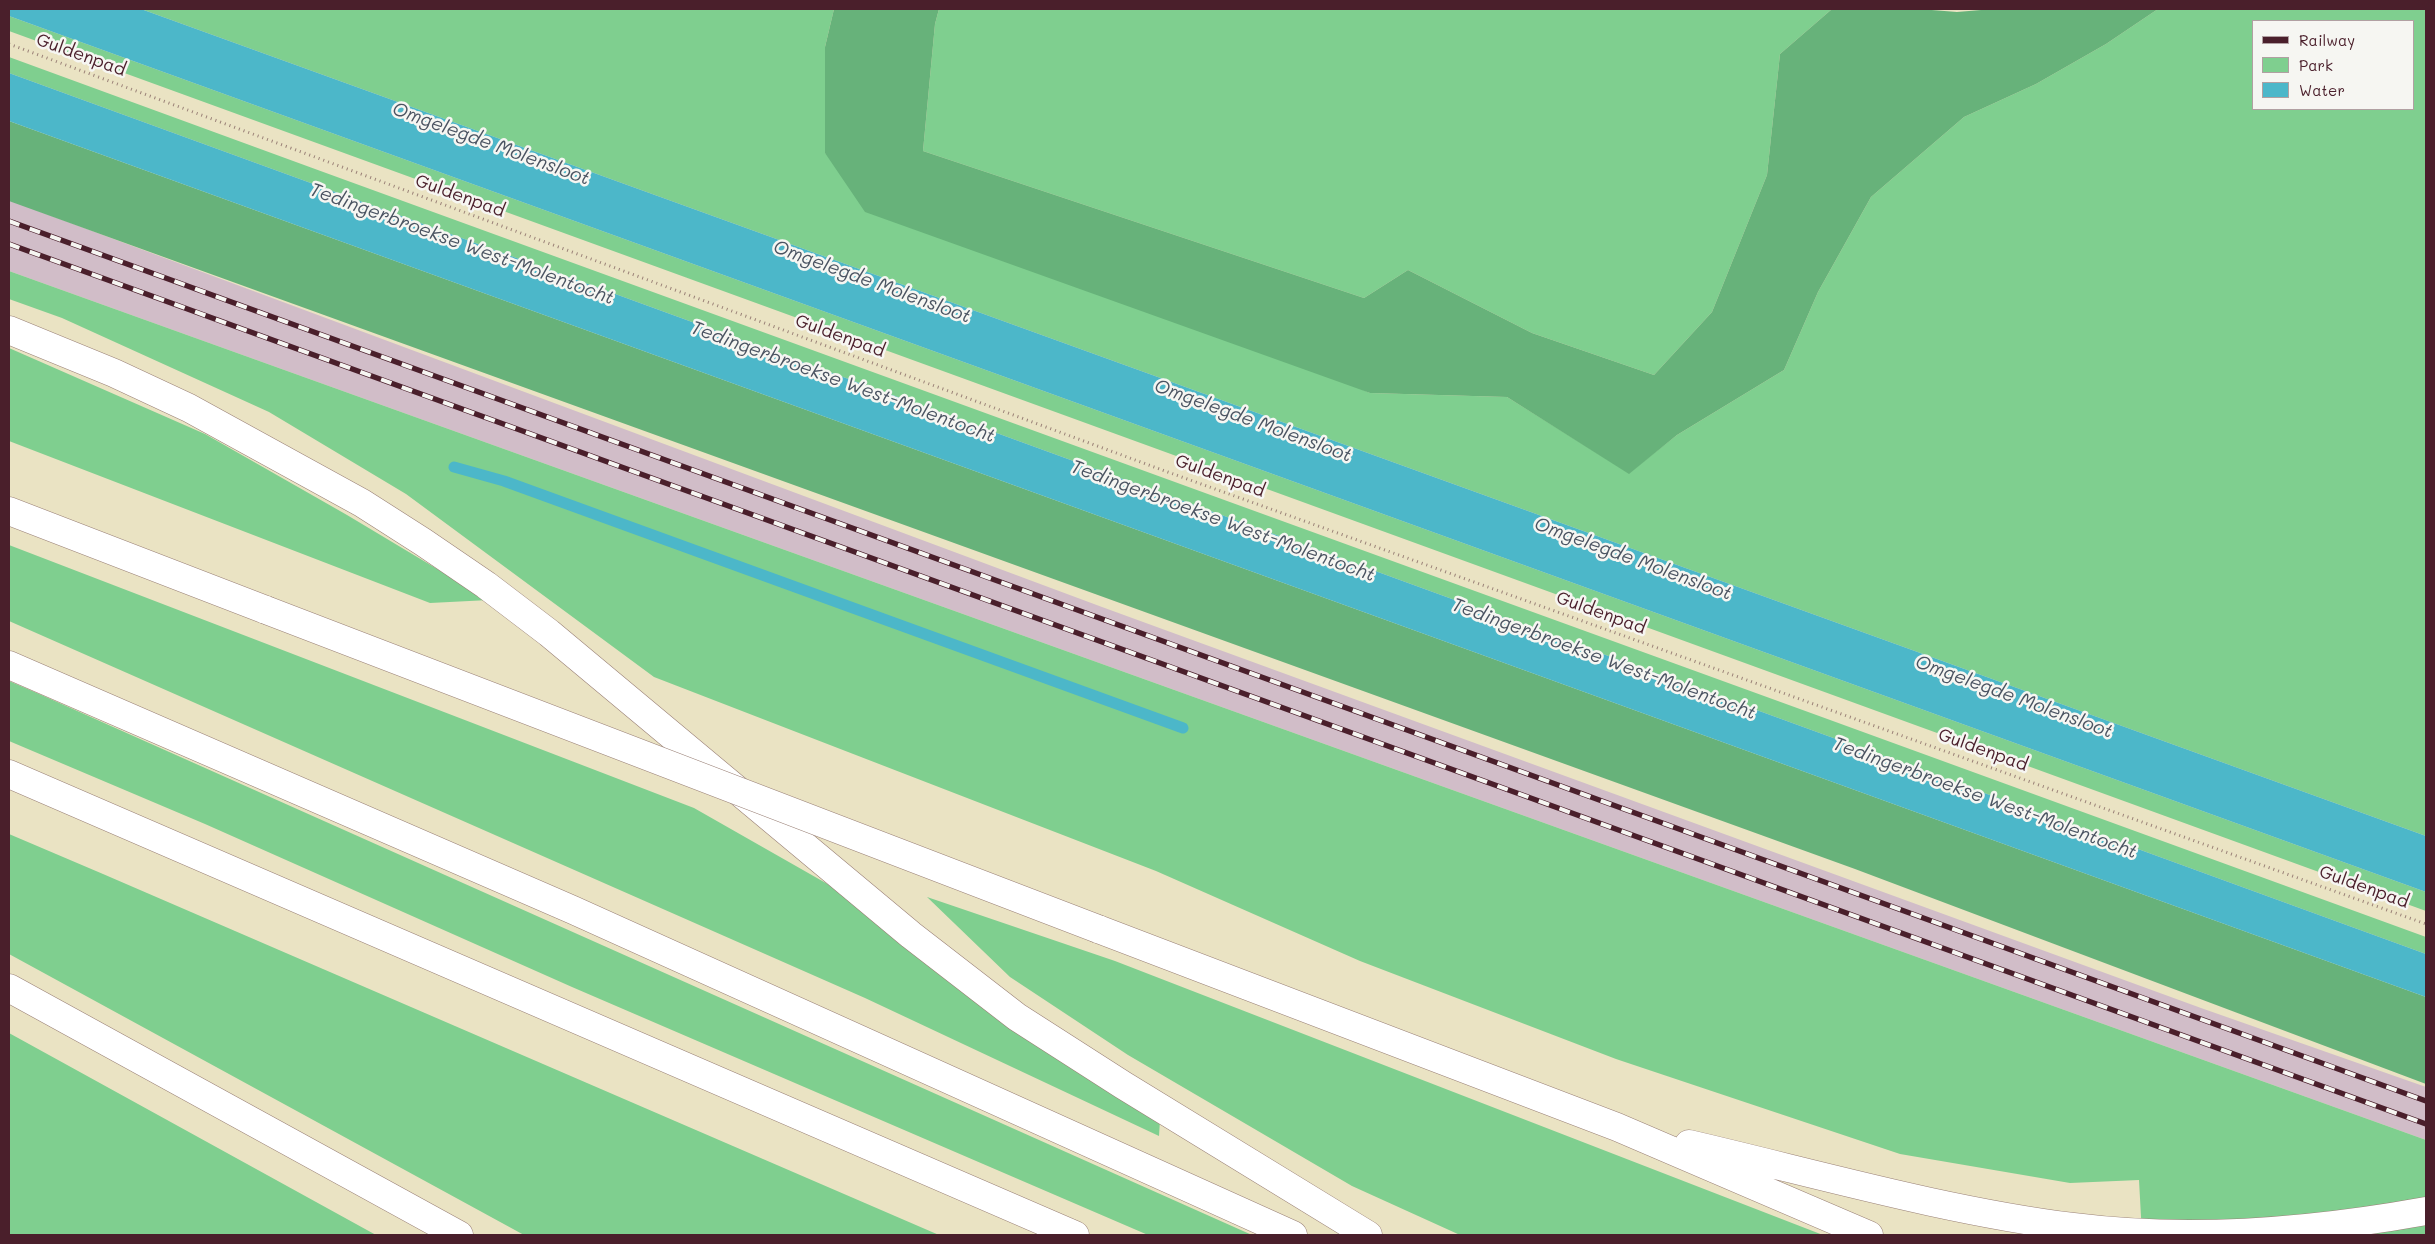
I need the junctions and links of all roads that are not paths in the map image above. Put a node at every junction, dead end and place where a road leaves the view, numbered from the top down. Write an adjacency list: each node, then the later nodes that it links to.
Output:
1 (9, 330): 11 (highway)
2 (9, 511): 6 (highway, bridge)
3 (9, 664): 10 (highway)
4 (9, 774): 9 (highway)
5 (9, 988): 8 (highway)
6 (1617, 1127): 7 (highway); 12 (highway)
7 (2426, 1211)
8 (459, 1235)
9 (1075, 1235)
10 (1294, 1235)
11 (1368, 1235)
12 (1869, 1235)

